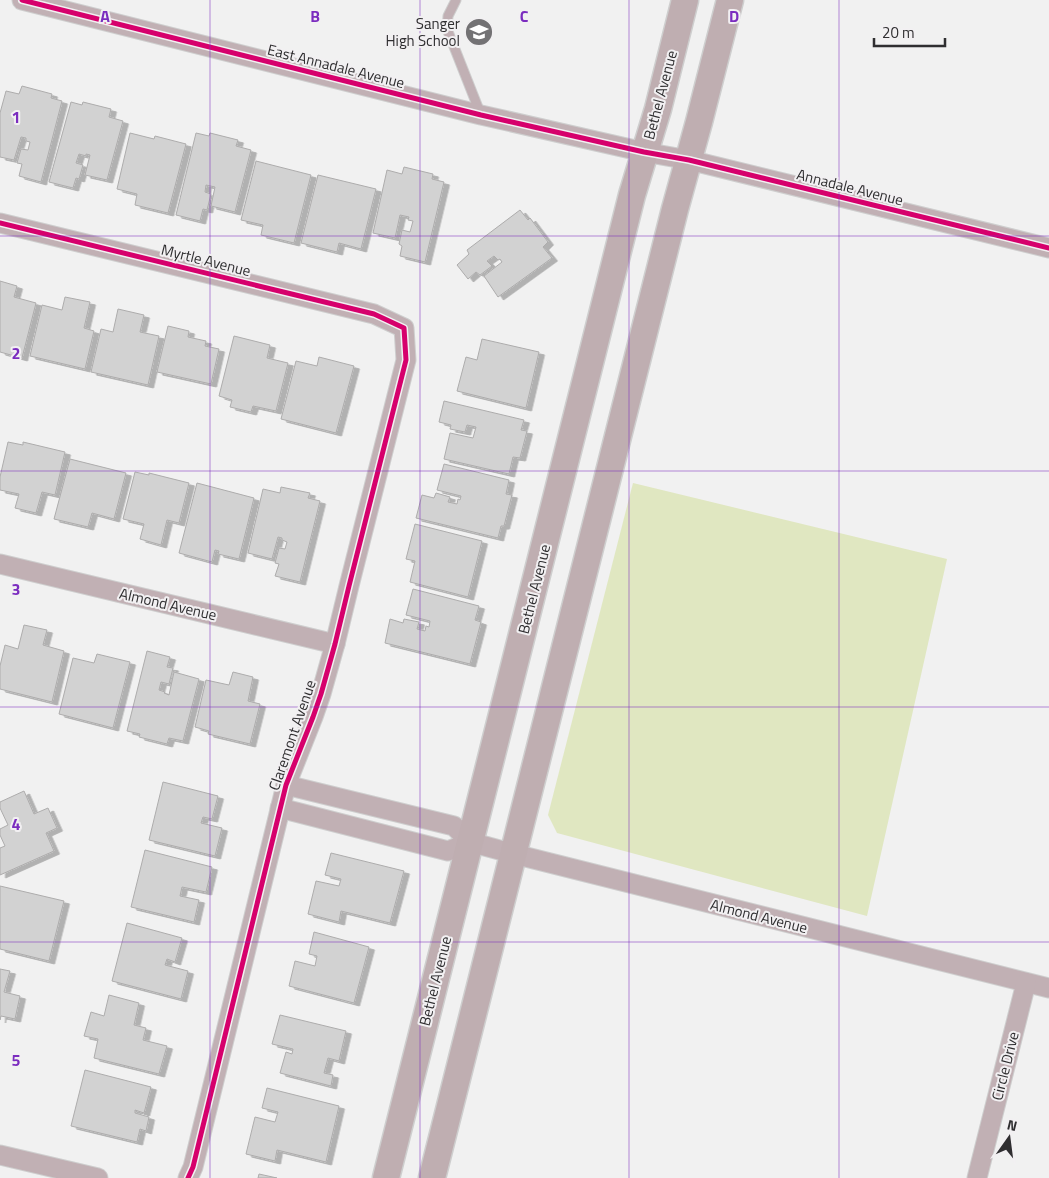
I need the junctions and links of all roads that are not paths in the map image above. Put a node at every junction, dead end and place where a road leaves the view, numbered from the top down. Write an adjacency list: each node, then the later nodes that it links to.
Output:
1 (22, 0): 5 (street, East Annadale Avenue)
2 (685, 0): 7 (main road, Bethel Avenue)
3 (730, 0): 8 (main road)
4 (454, 1): 6 (lane)
5 (68, 6): 6 (street, East Annadale Avenue)
6 (481, 115): 7 (street, East Annadale Avenue)
7 (644, 152): 8 (street, Annadale Avenue); 16 (main road, Bethel Avenue)
8 (689, 160): 10 (street, Annadale Avenue); 17 (main road)
9 (0, 223): 11 (street, Myrtle Avenue)
10 (1049, 248)
11 (404, 328): 13 (street, Claremont Avenue)
12 (0, 564): 13 (street, Almond Avenue)
13 (335, 644): 14 (street, Claremont Avenue)
14 (286, 785): 15 (street, Claremont Avenue); 16 (street, Almond Avenue)
15 (280, 808): 16 (street); 22 (street, Claremont Avenue)
16 (470, 842): 17 (street, Almond Avenue); 23 (main road, Bethel Avenue)
17 (514, 854): 18 (street, Almond Avenue); 24 (main road)
18 (1026, 983): 19 (street, Almond Avenue); 25 (street, Circle Drive)
19 (1049, 988)
20 (0, 1155): 21 (street)
21 (98, 1178)
22 (188, 1178)
23 (386, 1178)
24 (432, 1178)
25 (977, 1178)

